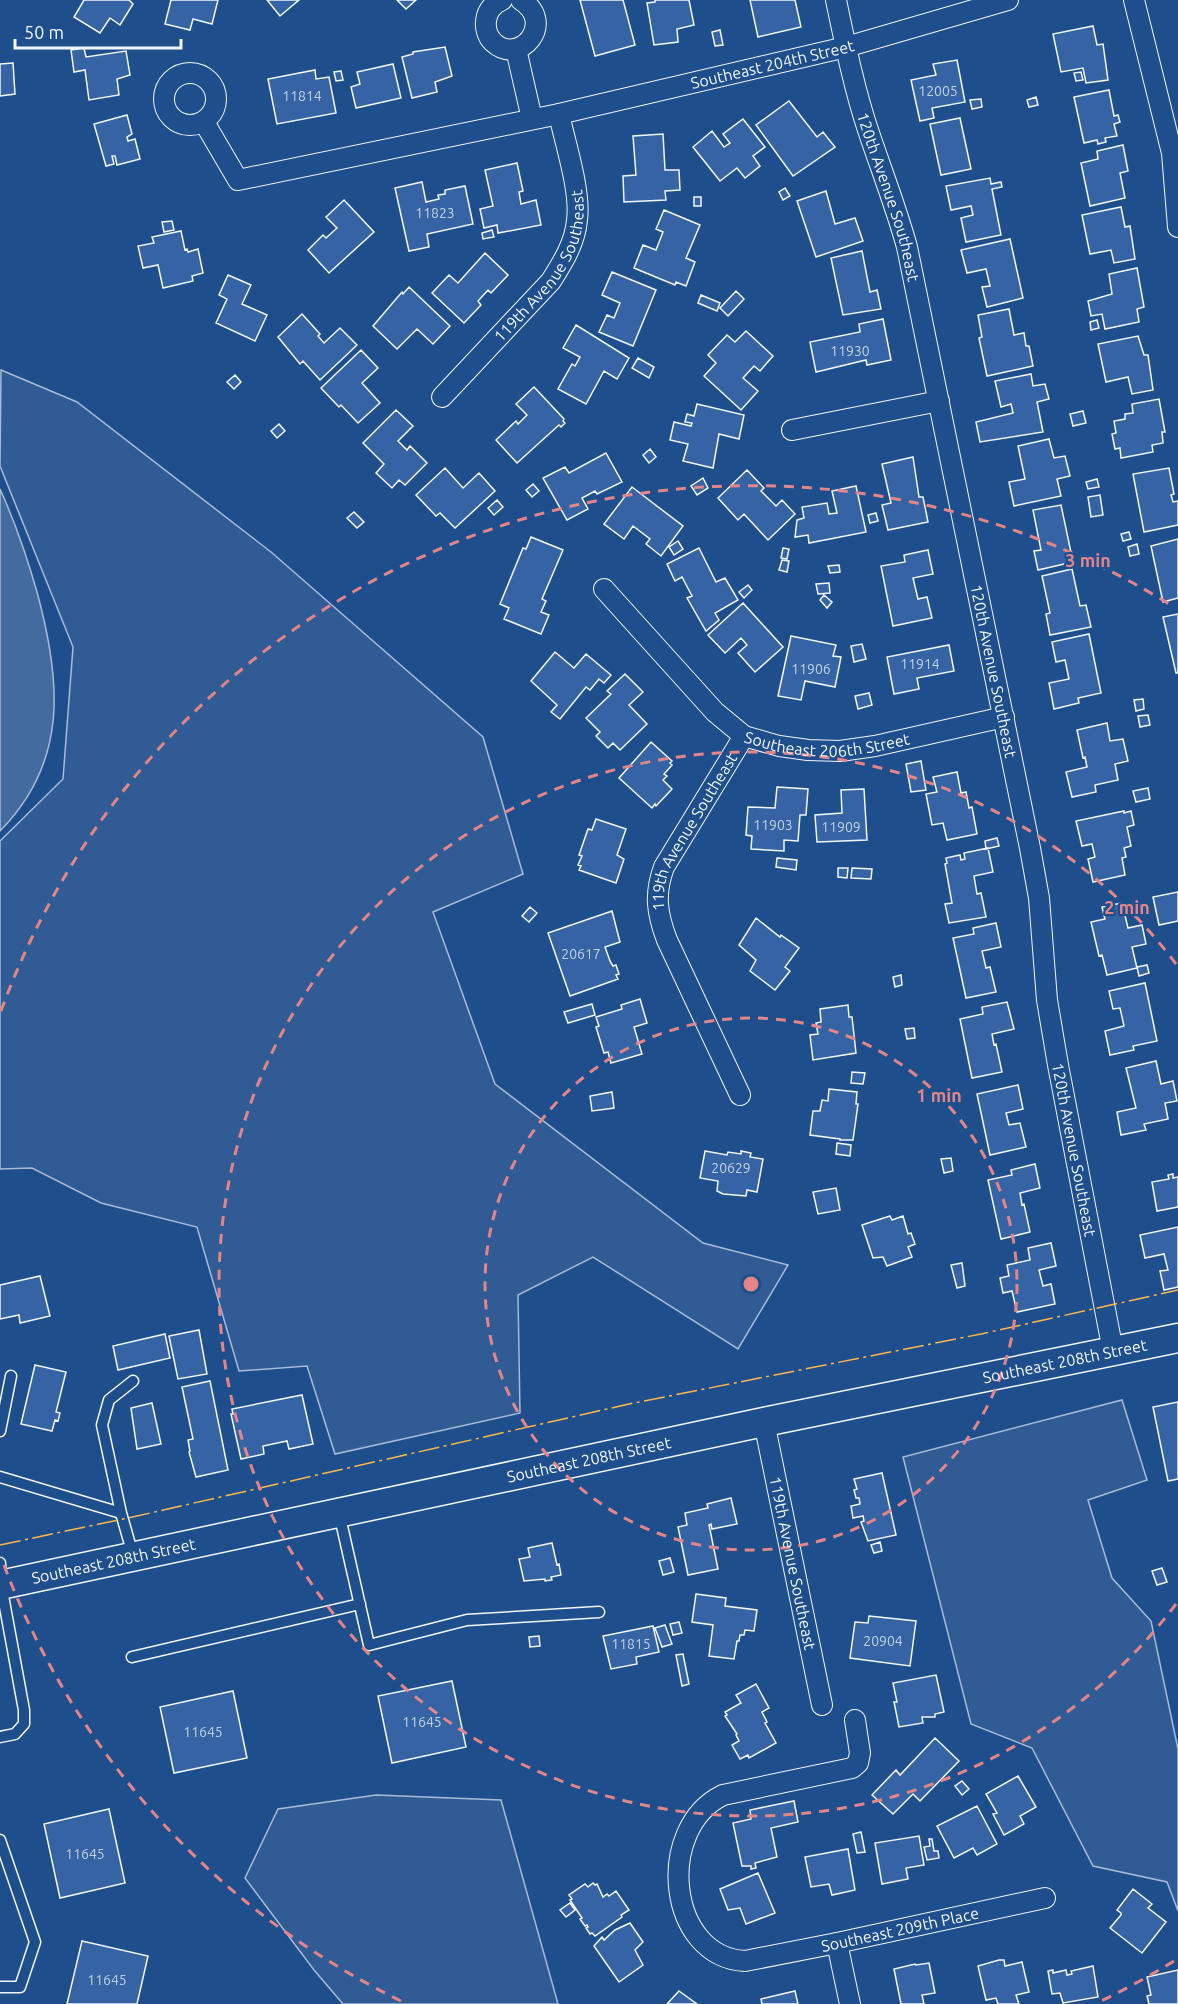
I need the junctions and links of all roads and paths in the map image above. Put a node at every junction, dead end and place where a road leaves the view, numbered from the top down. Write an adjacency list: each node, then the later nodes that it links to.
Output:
1 (502, 0): 7 (street)
2 (521, 0): 7 (street)
3 (836, 0): 6 (street, 120th Avenue Southeast)
4 (1008, 0): 6 (street, Southeast 204th Street)
5 (1134, 0): 11 (street)
6 (846, 47): 8 (street, Southeast 204th Street); 13 (street, 120th Avenue Southeast)
7 (516, 49): 9 (street)
8 (559, 114): 9 (street, Southeast 204th Street); 12 (street, 119th Avenue Southeast)
9 (532, 119): 10 (street, Southeast 204th Street)
10 (204, 122)
11 (1178, 227)
12 (442, 397)
13 (939, 401): 14 (street); 16 (street, 120th Avenue Southeast)
14 (792, 430)
15 (604, 589): 17 (street, Southeast 206th Street)
16 (1004, 717): 17 (street, Southeast 206th Street); 20 (street, 120th Avenue Southeast)
17 (744, 736): 18 (street, 119th Avenue Southeast)
18 (740, 1095)
19 (1178, 1338): 20 (main road, Southeast 208th Street)
20 (1113, 1351): 23 (main road, Southeast 208th Street)
21 (11, 1376): 24 (lane)
22 (133, 1381): 26 (lane)
23 (764, 1422): 27 (main road, Southeast 208th Street); 33 (street, 119th Avenue Southeast)
24 (0, 1431)
25 (0, 1477): 26 (lane)
26 (121, 1513): 28 (lane)
27 (339, 1513): 28 (main road, Southeast 208th Street); 30 (lane)
28 (134, 1556): 29 (main road, Southeast 208th Street)
29 (0, 1577): 35 (lane)
30 (360, 1604): 31 (lane); 32 (lane)
31 (599, 1612)
32 (132, 1657)
33 (822, 1705)
34 (855, 1720): 38 (street, Southeast 209th Place)
35 (0, 1737)
36 (0, 1840): 39 (lane)
37 (1045, 1898): 38 (street, Southeast 209th Place)
38 (837, 1943): 40 (street)
39 (0, 1987)
40 (850, 2004)

